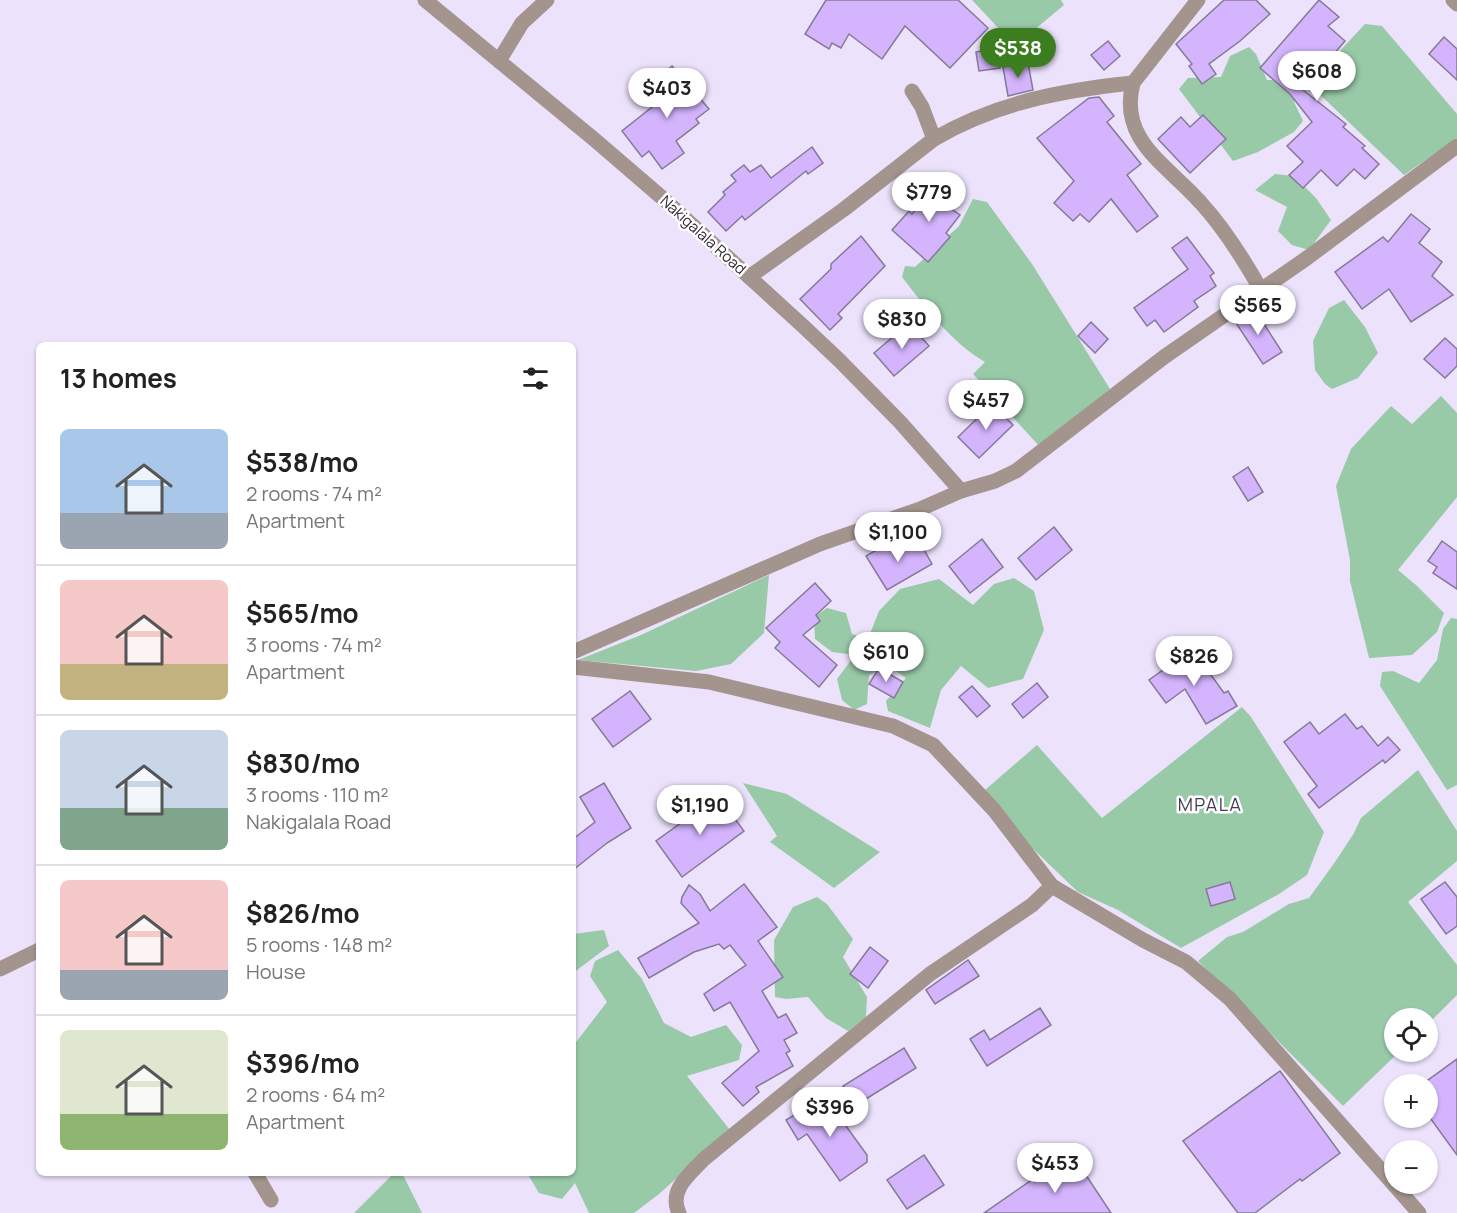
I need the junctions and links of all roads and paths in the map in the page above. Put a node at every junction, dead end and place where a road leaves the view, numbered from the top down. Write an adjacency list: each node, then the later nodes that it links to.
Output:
1 (425, 0): 6 (street, Nakigalala Road)
2 (547, 0): 6 (street)
3 (1198, 0): 7 (street)
4 (1453, 0): 5 (street)
5 (1457, 3)
6 (499, 61): 11 (street, Nakigalala Road)
7 (1133, 82): 9 (street); 12 (street)
8 (912, 91): 9 (street)
9 (934, 139): 11 (street)
10 (1457, 146): 12 (street)
11 (749, 278): 13 (street, Nakigalala Road)
12 (1261, 290): 13 (street)
13 (962, 491): 14 (street)
14 (576, 651)
15 (576, 667): 16 (street)
16 (1052, 886): 21 (street); 22 (street)
17 (36, 951): 18 (street)
18 (0, 969)
19 (257, 1176): 20 (street)
20 (271, 1200)
21 (679, 1213)
22 (1419, 1213)

